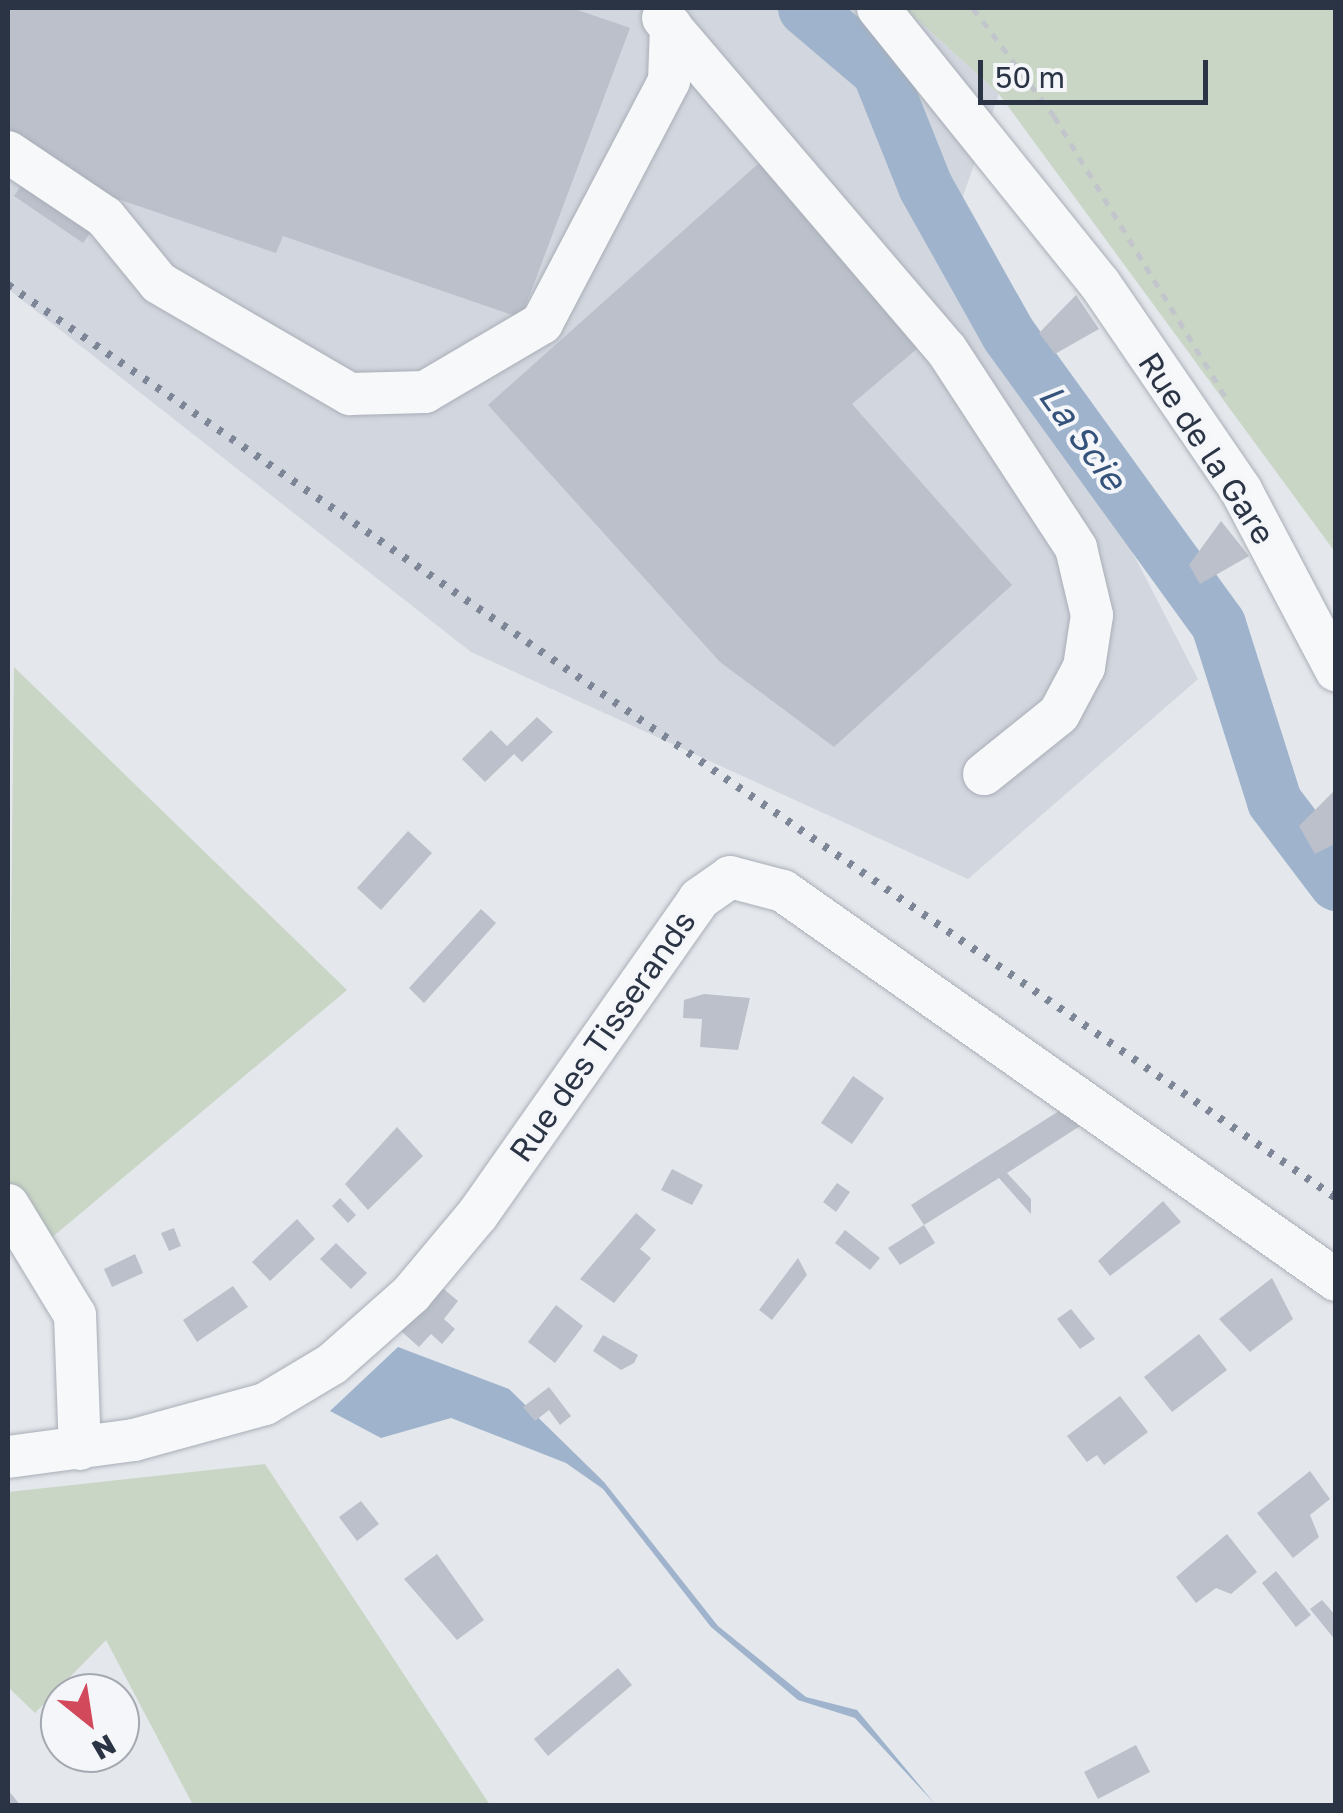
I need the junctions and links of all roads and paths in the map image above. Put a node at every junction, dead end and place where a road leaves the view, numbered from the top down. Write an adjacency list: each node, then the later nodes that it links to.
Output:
1 (878, 8): 6 (street, Rue de la Gare)
2 (973, 8): 5 (path)
3 (661, 17): 4 (street); 7 (street)
4 (8, 152)
5 (1240, 421)
6 (1336, 670)
7 (984, 774)
8 (8, 1205): 10 (street)
9 (1336, 1280): 10 (street, Rue des Tisserands)
10 (80, 1449): 11 (street)
11 (8, 1457)

